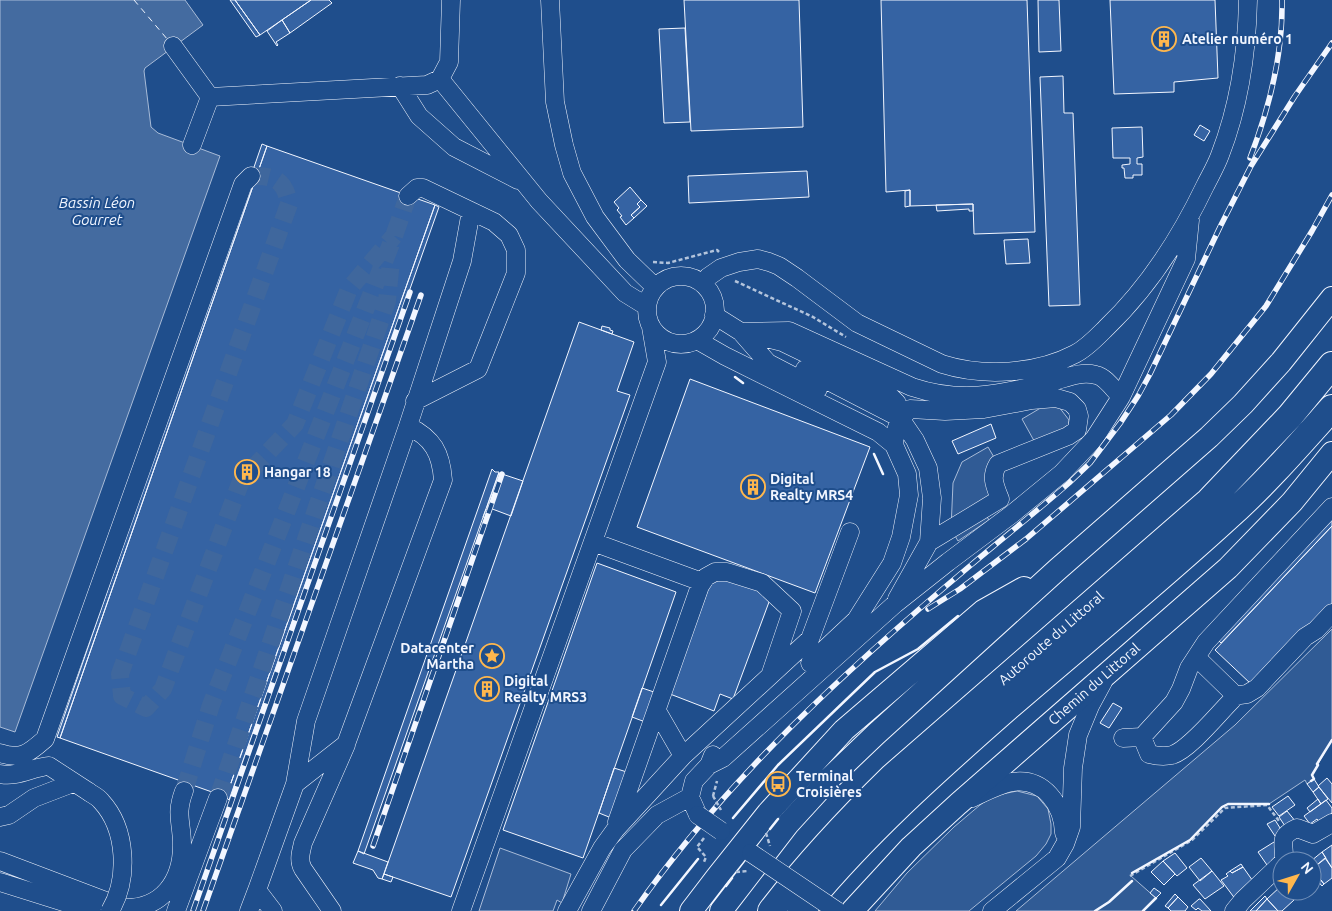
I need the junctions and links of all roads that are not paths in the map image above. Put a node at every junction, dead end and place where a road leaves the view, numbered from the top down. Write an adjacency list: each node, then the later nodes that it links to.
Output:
1 (451, 0): 5 (street)
2 (550, 0): 15 (street)
3 (1248, 0): 13 (street)
4 (173, 46): 7 (street)
5 (440, 79): 6 (street); 10 (street)
6 (400, 86): 7 (street); 10 (street)
7 (210, 97): 8 (street)
8 (192, 145)
9 (251, 176): 48 (street)
10 (524, 184): 17 (street)
11 (408, 196): 12 (street)
12 (471, 211): 26 (street); 26 (street)
13 (1190, 217): 14 (street); 25 (street)
14 (702, 283): 15 (street); 18 (street)
15 (655, 287): 17 (street)
16 (1332, 298): 36 (main road)
17 (646, 306): 19 (street)
18 (714, 316): 20 (street); 21 (street)
19 (651, 327): 21 (street); 23 (street)
20 (746, 337): 25 (street); 29 (street); 29 (street)
21 (694, 341): 22 (street); 23 (street)
22 (725, 356): 29 (street); 32 (street)
23 (656, 362): 34 (street)
24 (1332, 365): 79 (highway, Autoroute du Littoral)
25 (1121, 397): 38 (street)
26 (415, 401): 28 (street)
27 (1332, 408): 80 (highway, Autoroute du Littoral)
28 (408, 426): 47 (street); 52 (street)
29 (896, 430): 32 (street); 35 (street); 35 (street)
30 (1332, 453): 41 (main road, Chemin du Littoral)
31 (1332, 507): 40 (street)
32 (905, 516): 35 (street); 50 (street)
33 (850, 532): 42 (street)
34 (592, 542): 37 (street); 74 (street)
35 (930, 542): 38 (street)
36 (1058, 569): 62 (main road); 78 (main road)
37 (702, 582): 42 (street); 44 (street)
38 (895, 604): 50 (street)
39 (1332, 613): 43 (street)
40 (1196, 656): 43 (street); 45 (street)
41 (1120, 663): 57 (main road, Chemin du Littoral); 61 (street)
42 (770, 676): 49 (street)
43 (1233, 696): 45 (street)
44 (656, 711): 49 (street); 60 (street)
45 (1142, 737): 46 (street)
46 (1123, 738)
47 (346, 744): 52 (street); 73 (street)
48 (0, 753)
49 (684, 756): 60 (street)
50 (709, 765): 55 (street)
51 (0, 774): 53 (street)
52 (295, 784): 67 (street)
53 (81, 788): 58 (street); 69 (street, bridge)
54 (184, 791): 64 (street)
55 (690, 797): 62 (street, bridge); 76 (street)
56 (218, 798): 70 (street)
57 (958, 804): 61 (street); 82 (main road, Chemin du Littoral)
58 (0, 816)
59 (1332, 823): 63 (street)
60 (615, 830): 75 (street)
61 (1065, 844): 83 (street)
62 (746, 850): 77 (main road); 81 (street, bridge)
63 (1283, 851)
64 (0, 861)
65 (1272, 872): 84 (street)
66 (0, 882): 68 (street)
67 (257, 890): 71 (street); 72 (street)
68 (92, 911)
69 (110, 911)
70 (176, 911)
71 (248, 911)
72 (273, 911)
73 (332, 911)
74 (462, 911)
75 (567, 911)
76 (591, 911)
77 (691, 911)
78 (721, 911)
79 (771, 911)
80 (801, 911)
81 (837, 911)
82 (852, 911)
83 (992, 911)
84 (1234, 911)

